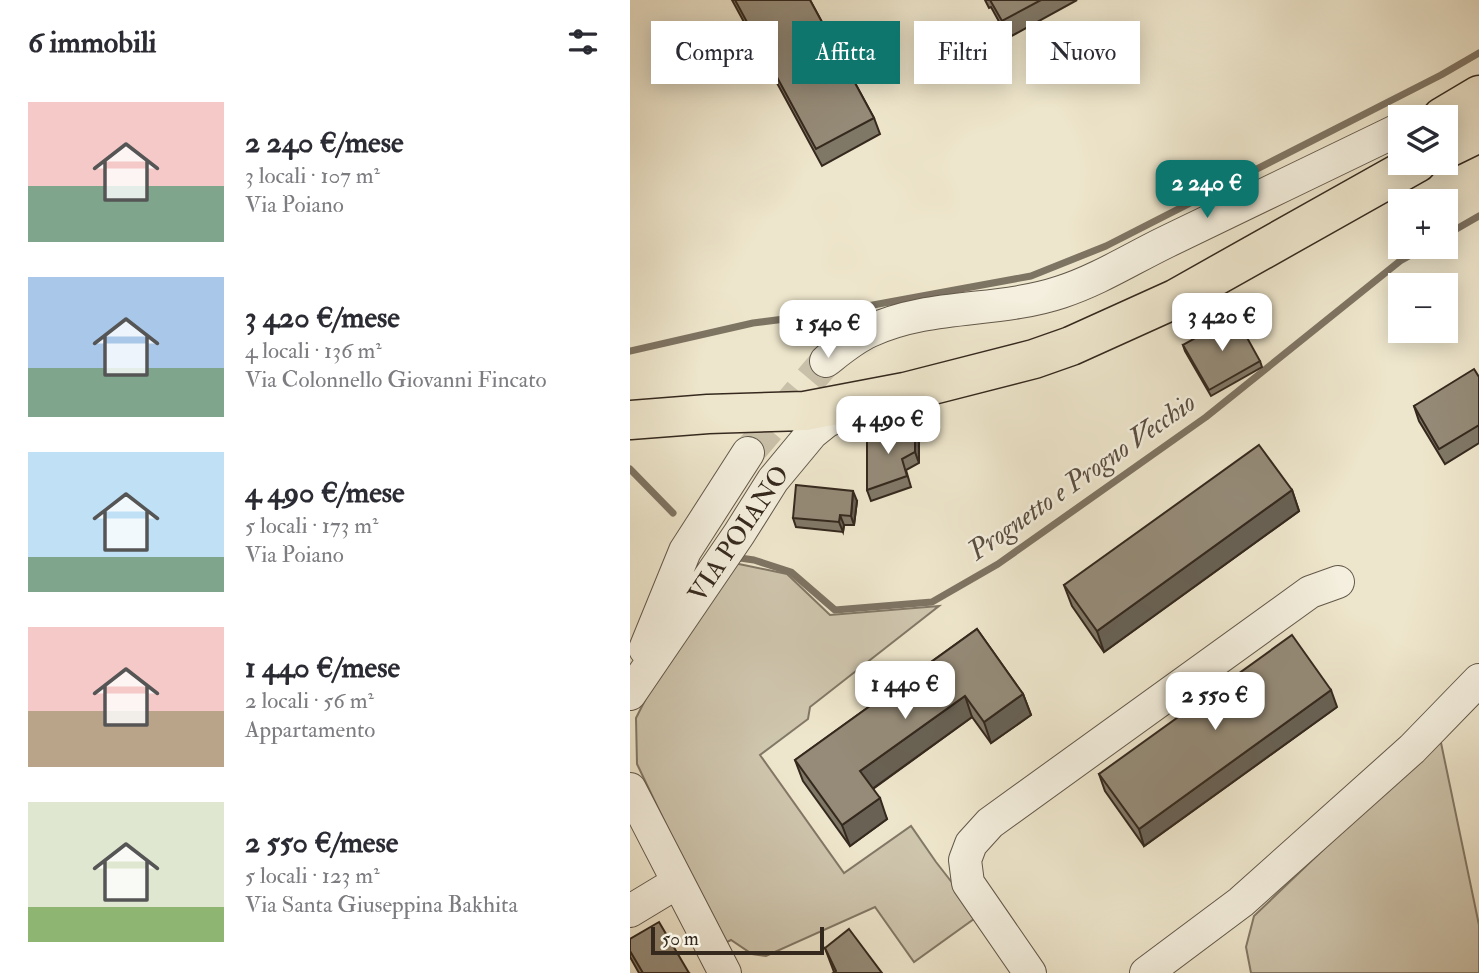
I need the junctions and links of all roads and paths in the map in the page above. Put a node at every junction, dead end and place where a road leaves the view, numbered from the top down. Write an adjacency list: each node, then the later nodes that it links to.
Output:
1 (1479, 94): 2 (street); 3 (main road)
2 (1453, 105)
3 (1458, 107)
4 (1479, 133): 6 (main road)
5 (1388, 135): 9 (street)
6 (1458, 143)
7 (1388, 149): 11 (main road)
8 (1396, 175): 10 (main road)
9 (826, 361)
10 (995, 370): 12 (main road); 17 (street, VIA POIANO)
11 (630, 403)
12 (630, 420)
13 (748, 453): 16 (street, VIA POIANO)
14 (1338, 582): 22 (street)
15 (1479, 680): 23 (street)
16 (630, 684)
17 (630, 694)
18 (630, 789): 19 (street)
19 (678, 882): 20 (street); 21 (street)
20 (630, 911)
21 (725, 973)
22 (1030, 973)
23 (1146, 973)

